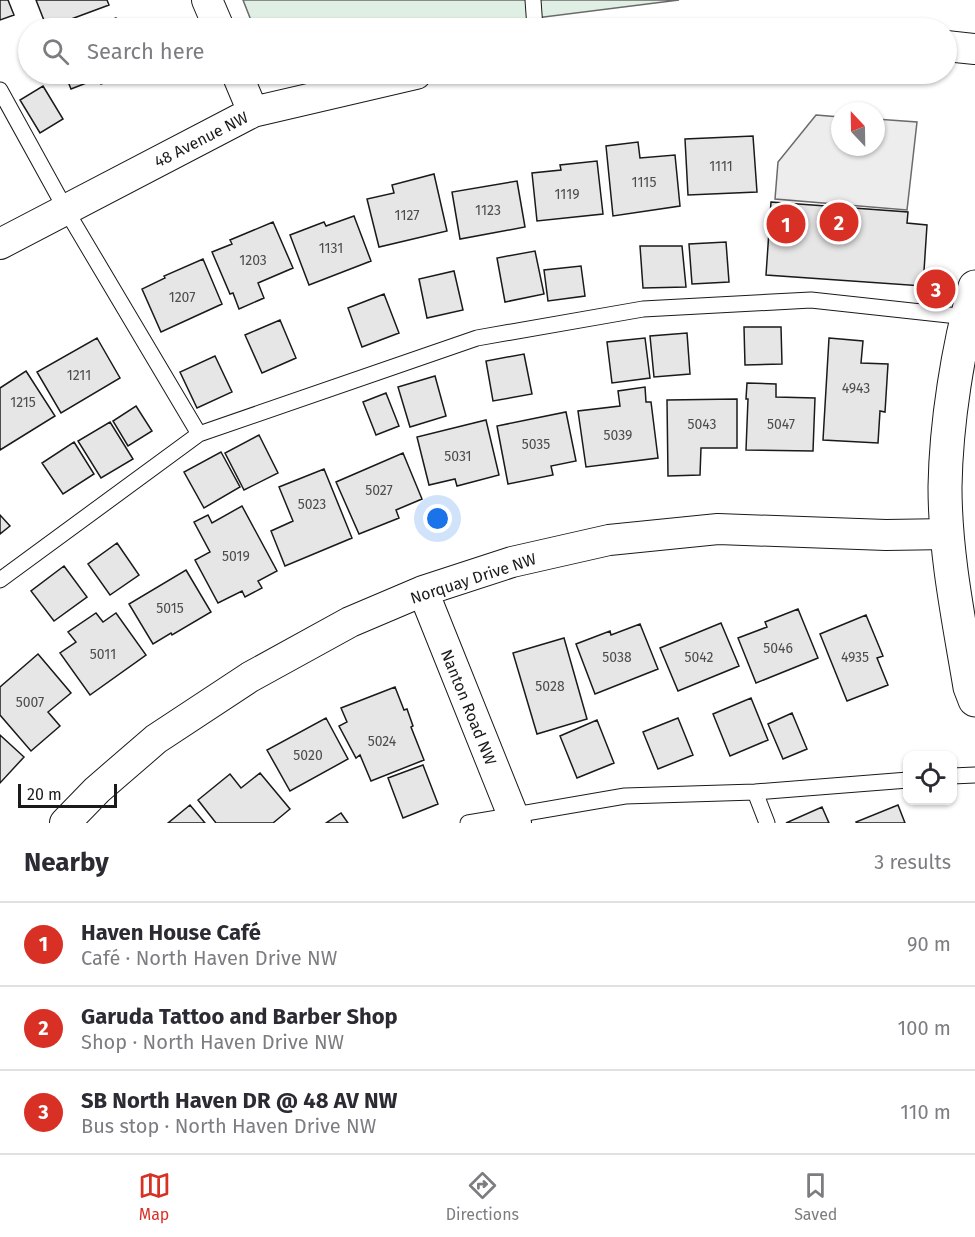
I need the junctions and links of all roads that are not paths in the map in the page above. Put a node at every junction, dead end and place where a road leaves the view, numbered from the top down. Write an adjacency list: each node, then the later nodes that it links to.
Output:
1 (207, 0): 3 (street)
2 (533, 0): 4 (lane)
3 (215, 18)
4 (534, 18)
5 (957, 47): 6 (street)
6 (975, 49)
7 (241, 84): 10 (street)
8 (373, 84): 10 (street, 48 Avenue NW)
9 (0, 90): 11 (lane)
10 (253, 112): 11 (street, 48 Avenue NW)
11 (66, 210): 12 (street, 48 Avenue NW); 14 (lane)
12 (0, 244)
13 (971, 302): 14 (lane); 15 (street)
14 (200, 434): 16 (lane)
15 (948, 534): 17 (street, Norquay Drive NW); 18 (street)
16 (0, 580)
17 (423, 591): 23 (street, Nanton Road NW); 24 (street, Norquay Drive NW)
18 (975, 700)
19 (975, 775): 20 (lane)
20 (957, 777)
21 (903, 780): 22 (lane)
22 (754, 792): 23 (lane); 26 (lane)
23 (514, 819): 25 (lane)
24 (65, 823)
25 (468, 823)
26 (767, 823)

